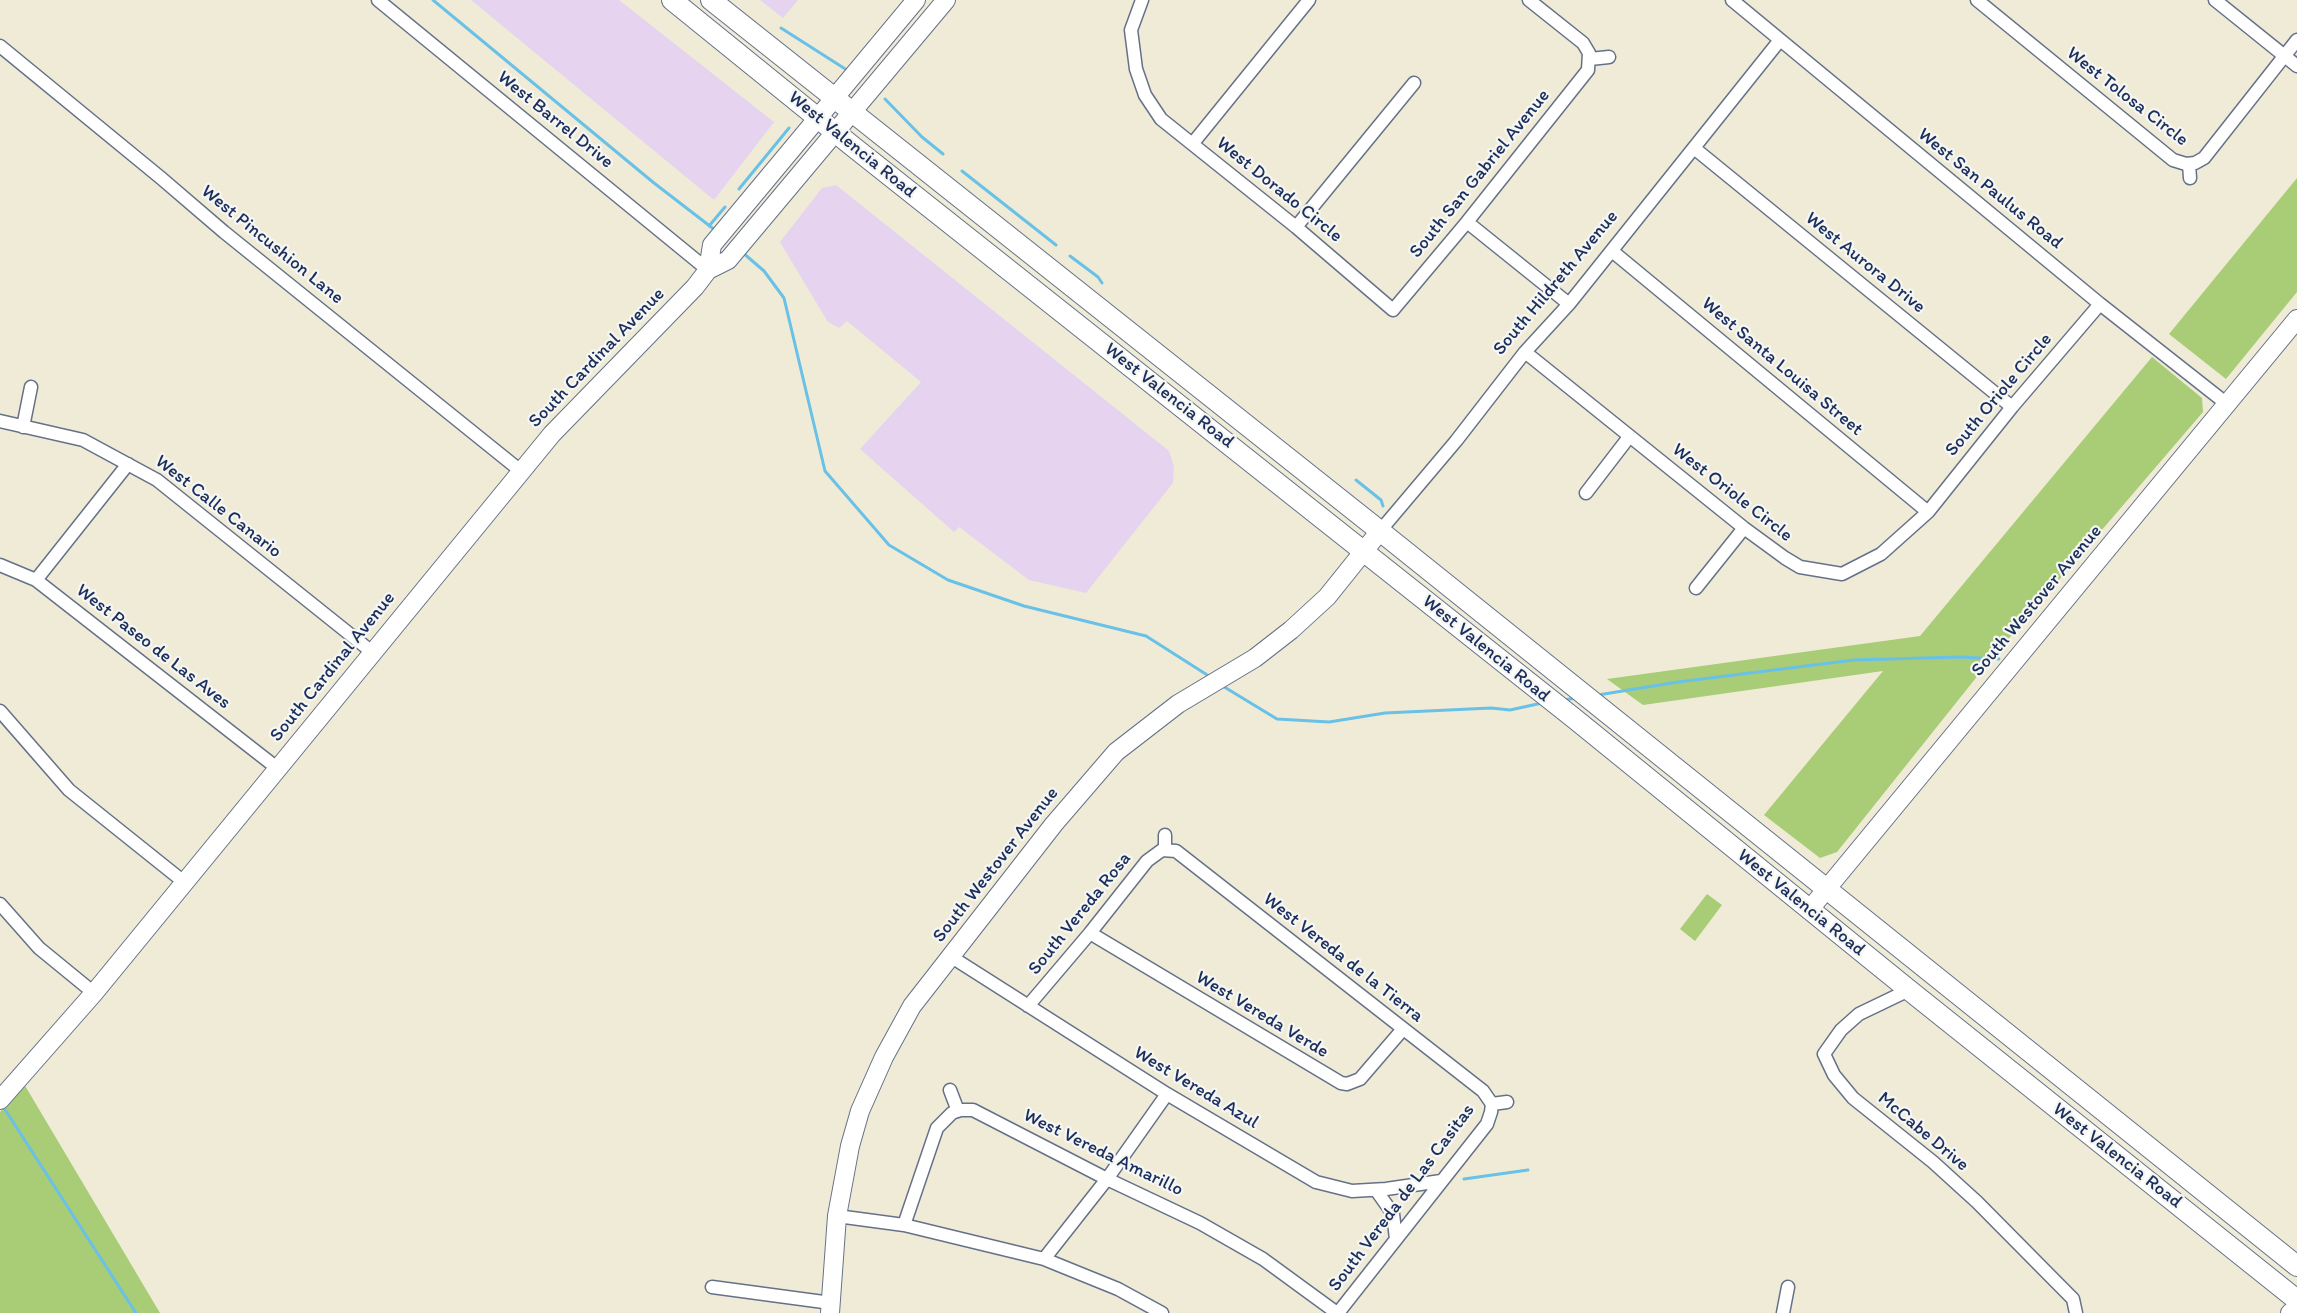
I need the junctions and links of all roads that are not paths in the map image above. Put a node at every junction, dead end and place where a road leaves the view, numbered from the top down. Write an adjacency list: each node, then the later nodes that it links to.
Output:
1 (378, 0): 31 (street, West Barrel Drive)
2 (672, 0): 22 (main road, West Valencia Road)
3 (710, 0): 20 (main road, West Valencia Road)
4 (916, 0): 20 (main road)
5 (946, 0): 21 (main road, South Cardinal Avenue)
6 (1142, 0): 24 (street, West Dorado Circle)
7 (1309, 0): 24 (street)
8 (1529, 0): 17 (street)
9 (1732, 0): 12 (street, West San Paulus Road)
10 (1977, 0): 26 (street, West Tolosa Circle)
11 (2215, 0): 15 (street)
12 (1780, 40): 25 (street, South Hildreth Avenue); 33 (street, West San Paulus Road)
13 (2297, 40): 15 (street, West Tolosa Circle)
14 (0, 46): 46 (street, West Pincushion Lane)
15 (2284, 56): 18 (street); 26 (street, West Tolosa Circle)
16 (1609, 57): 17 (street)
17 (1590, 59): 28 (street, South San Gabriel Avenue)
18 (2297, 66)
19 (1414, 83): 29 (street)
20 (834, 98): 21 (main road, West Valencia Road); 22 (main road)
21 (852, 114): 23 (main road, South Cardinal Avenue); 35 (main road, West Valencia Road)
22 (819, 118): 23 (main road, West Valencia Road); 31 (main road)
23 (836, 133): 31 (main road, South Cardinal Avenue); 37 (main road, West Valencia Road)
24 (1193, 144): 29 (street, West Dorado Circle)
25 (1694, 148): 30 (street, South Hildreth Avenue); 41 (street, West Aurora Drive)
26 (2189, 164): 27 (street)
27 (2190, 178)
28 (1467, 222): 32 (street); 34 (street, South San Gabriel Avenue)
29 (1296, 227): 34 (street, West Dorado Circle)
30 (1612, 251): 32 (street, South Hildreth Avenue); 48 (street, West Santa Louisa Street)
31 (708, 270): 46 (main road, South Cardinal Avenue)
32 (1569, 304): 38 (street, South Hildreth Avenue)
33 (2100, 304): 40 (street, West San Paulus Road); 41 (street, South Oriole Circle)
34 (1393, 310)
35 (1112, 318): 37 (main road); 50 (main road, West Valencia Road)
36 (2297, 319): 40 (main road, South Westover Avenue)
37 (1093, 336): 51 (main road, West Valencia Road)
38 (1525, 352): 44 (street, West Oriole Circle); 50 (street, South Hildreth Avenue)
39 (31, 387): 43 (street)
40 (2227, 404): 61 (main road, South Westover Avenue)
41 (2012, 407): 48 (street, South Oriole Circle)
42 (0, 421): 43 (street, West Calle Canario)
43 (23, 427): 45 (street, West Calle Canario)
44 (1630, 437): 47 (street); 49 (street, West Oriole Circle)
45 (128, 464): 53 (street); 55 (street, West Calle Canario)
46 (522, 472): 55 (main road, South Cardinal Avenue)
47 (1586, 493)
48 (1928, 512): 49 (street, West Oriole Circle)
49 (1744, 528): 54 (street)
50 (1380, 531): 51 (main road, South Hildreth Avenue); 61 (main road, West Valencia Road)
51 (1364, 551): 63 (main road, West Valencia Road); 65 (main road, South Westover Avenue)
52 (0, 565): 53 (street, West Paseo de Las Aves)
53 (36, 580): 57 (street, West Paseo de Las Aves)
54 (1696, 588)
55 (372, 652): 57 (main road, South Cardinal Avenue)
56 (0, 711): 60 (street)
57 (277, 768): 60 (main road, South Cardinal Avenue)
58 (1165, 835): 59 (street)
59 (1165, 850): 64 (street, South Vereda Rosa); 69 (street, West Vereda de la Tierra)
60 (184, 882): 67 (main road, South Cardinal Avenue)
61 (1827, 890): 63 (main road, South Westover Avenue); 83 (main road, West Valencia Road)
62 (0, 904): 67 (street)
63 (1810, 909): 66 (main road, West Valencia Road)
64 (1090, 934): 68 (street, South Vereda Rosa); 69 (street, West Vereda Verde)
65 (950, 956): 68 (street, West Vereda Azul); 79 (main road, South Westover Avenue)
66 (1908, 990): 86 (main road, West Valencia Road); 92 (street, McCabe Drive)
67 (94, 993): 72 (main road, South Cardinal Avenue)
68 (1028, 1006): 71 (street, West Vereda Azul)
69 (1403, 1029): 74 (street, West Vereda de la Tierra)
70 (950, 1090): 75 (street)
71 (1167, 1094): 76 (street); 78 (street, West Vereda Azul)
72 (0, 1100)
73 (1507, 1102): 74 (street)
74 (1492, 1104): 77 (street, South Vereda de Las Casitas)
75 (958, 1111): 76 (street, West Vereda Amarillo); 80 (street)
76 (1107, 1179): 82 (street); 90 (street, West Vereda Amarillo)
77 (1441, 1181): 78 (street, West Vereda Azul); 81 (street, South Vereda de Las Casitas)
78 (1376, 1190): 81 (street)
79 (837, 1216): 80 (street); 88 (main road, South Westover Avenue)
80 (904, 1225): 82 (street)
81 (1396, 1239): 90 (street, South Vereda de Las Casitas)
82 (1044, 1259): 89 (street)
83 (2297, 1266)
84 (712, 1287): 88 (street)
85 (1788, 1287): 91 (street)
86 (2297, 1300)
87 (2297, 1307): 93 (main road)
88 (830, 1308)
89 (1162, 1313)
90 (1337, 1313)
91 (1783, 1313)
92 (2076, 1313)
93 (2290, 1313)

